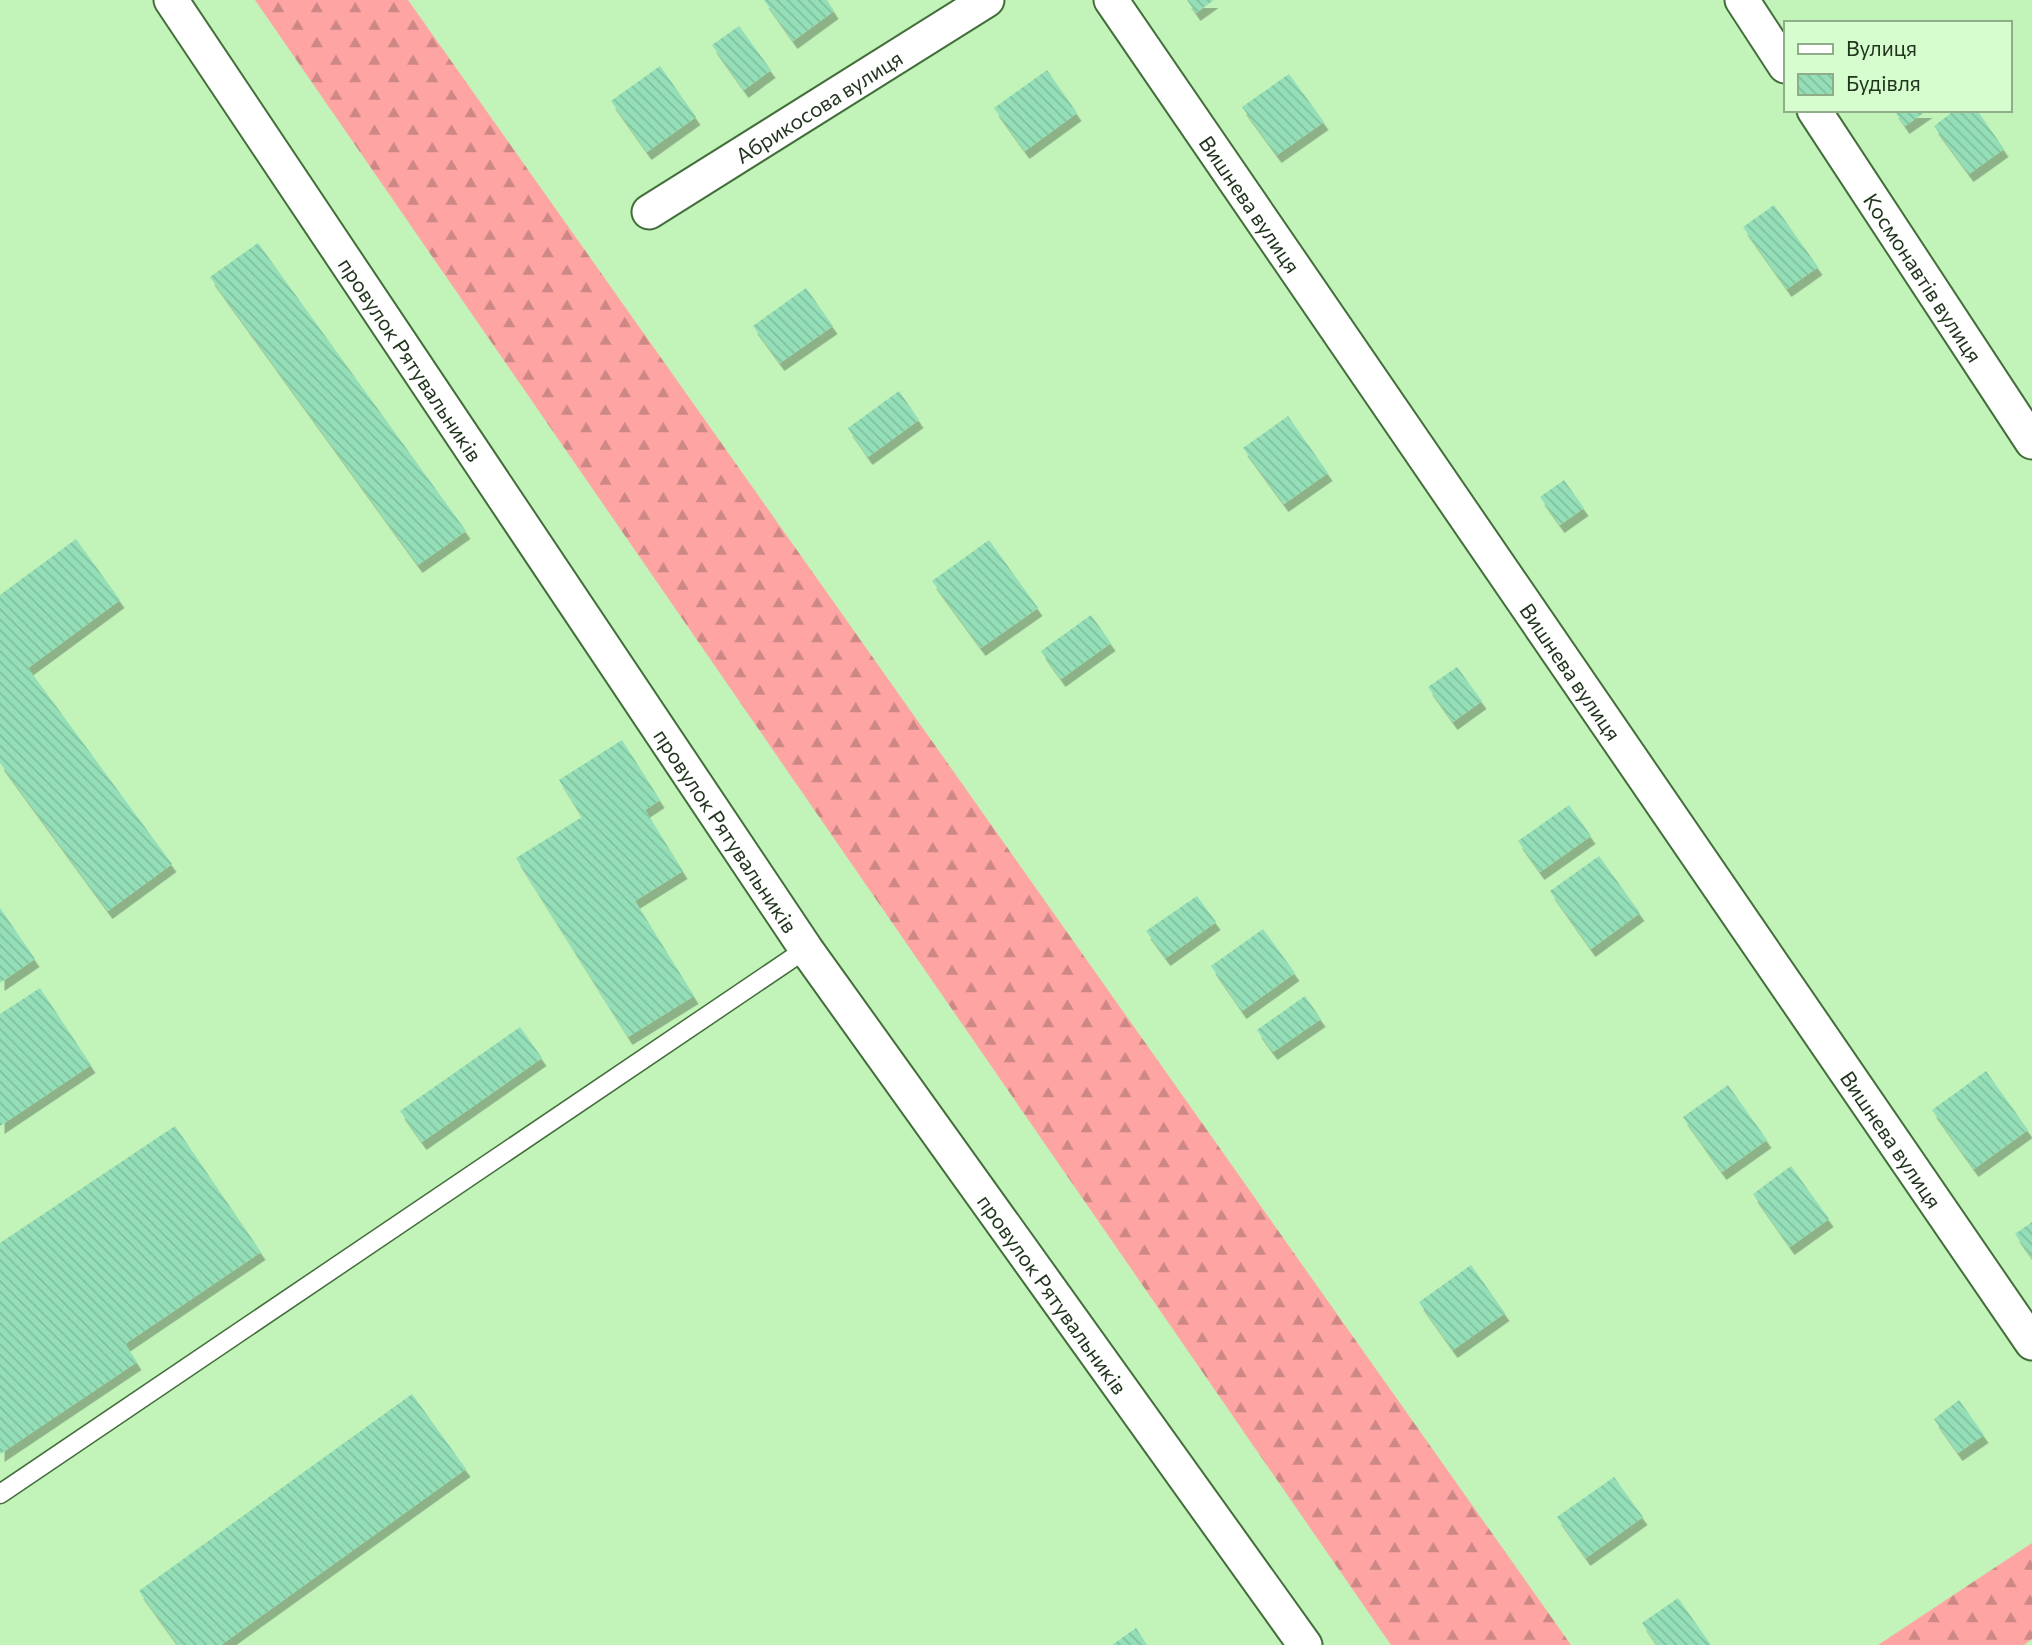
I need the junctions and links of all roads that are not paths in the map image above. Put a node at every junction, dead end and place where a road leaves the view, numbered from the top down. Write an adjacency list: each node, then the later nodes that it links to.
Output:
1 (171, 0): 9 (street, провулок Рятувальників)
2 (987, 0): 7 (street, Абрикосова вулиця)
3 (1111, 0): 10 (street, Вишнева вулиця)
4 (1742, 0): 5 (street)
5 (1784, 64)
6 (1815, 112): 8 (street, Космонавтів вулиця)
7 (649, 212)
8 (2032, 442)
9 (806, 949): 11 (lane); 12 (street, провулок Рятувальників)
10 (2032, 1343)
11 (0, 1494)
12 (1305, 1645)

